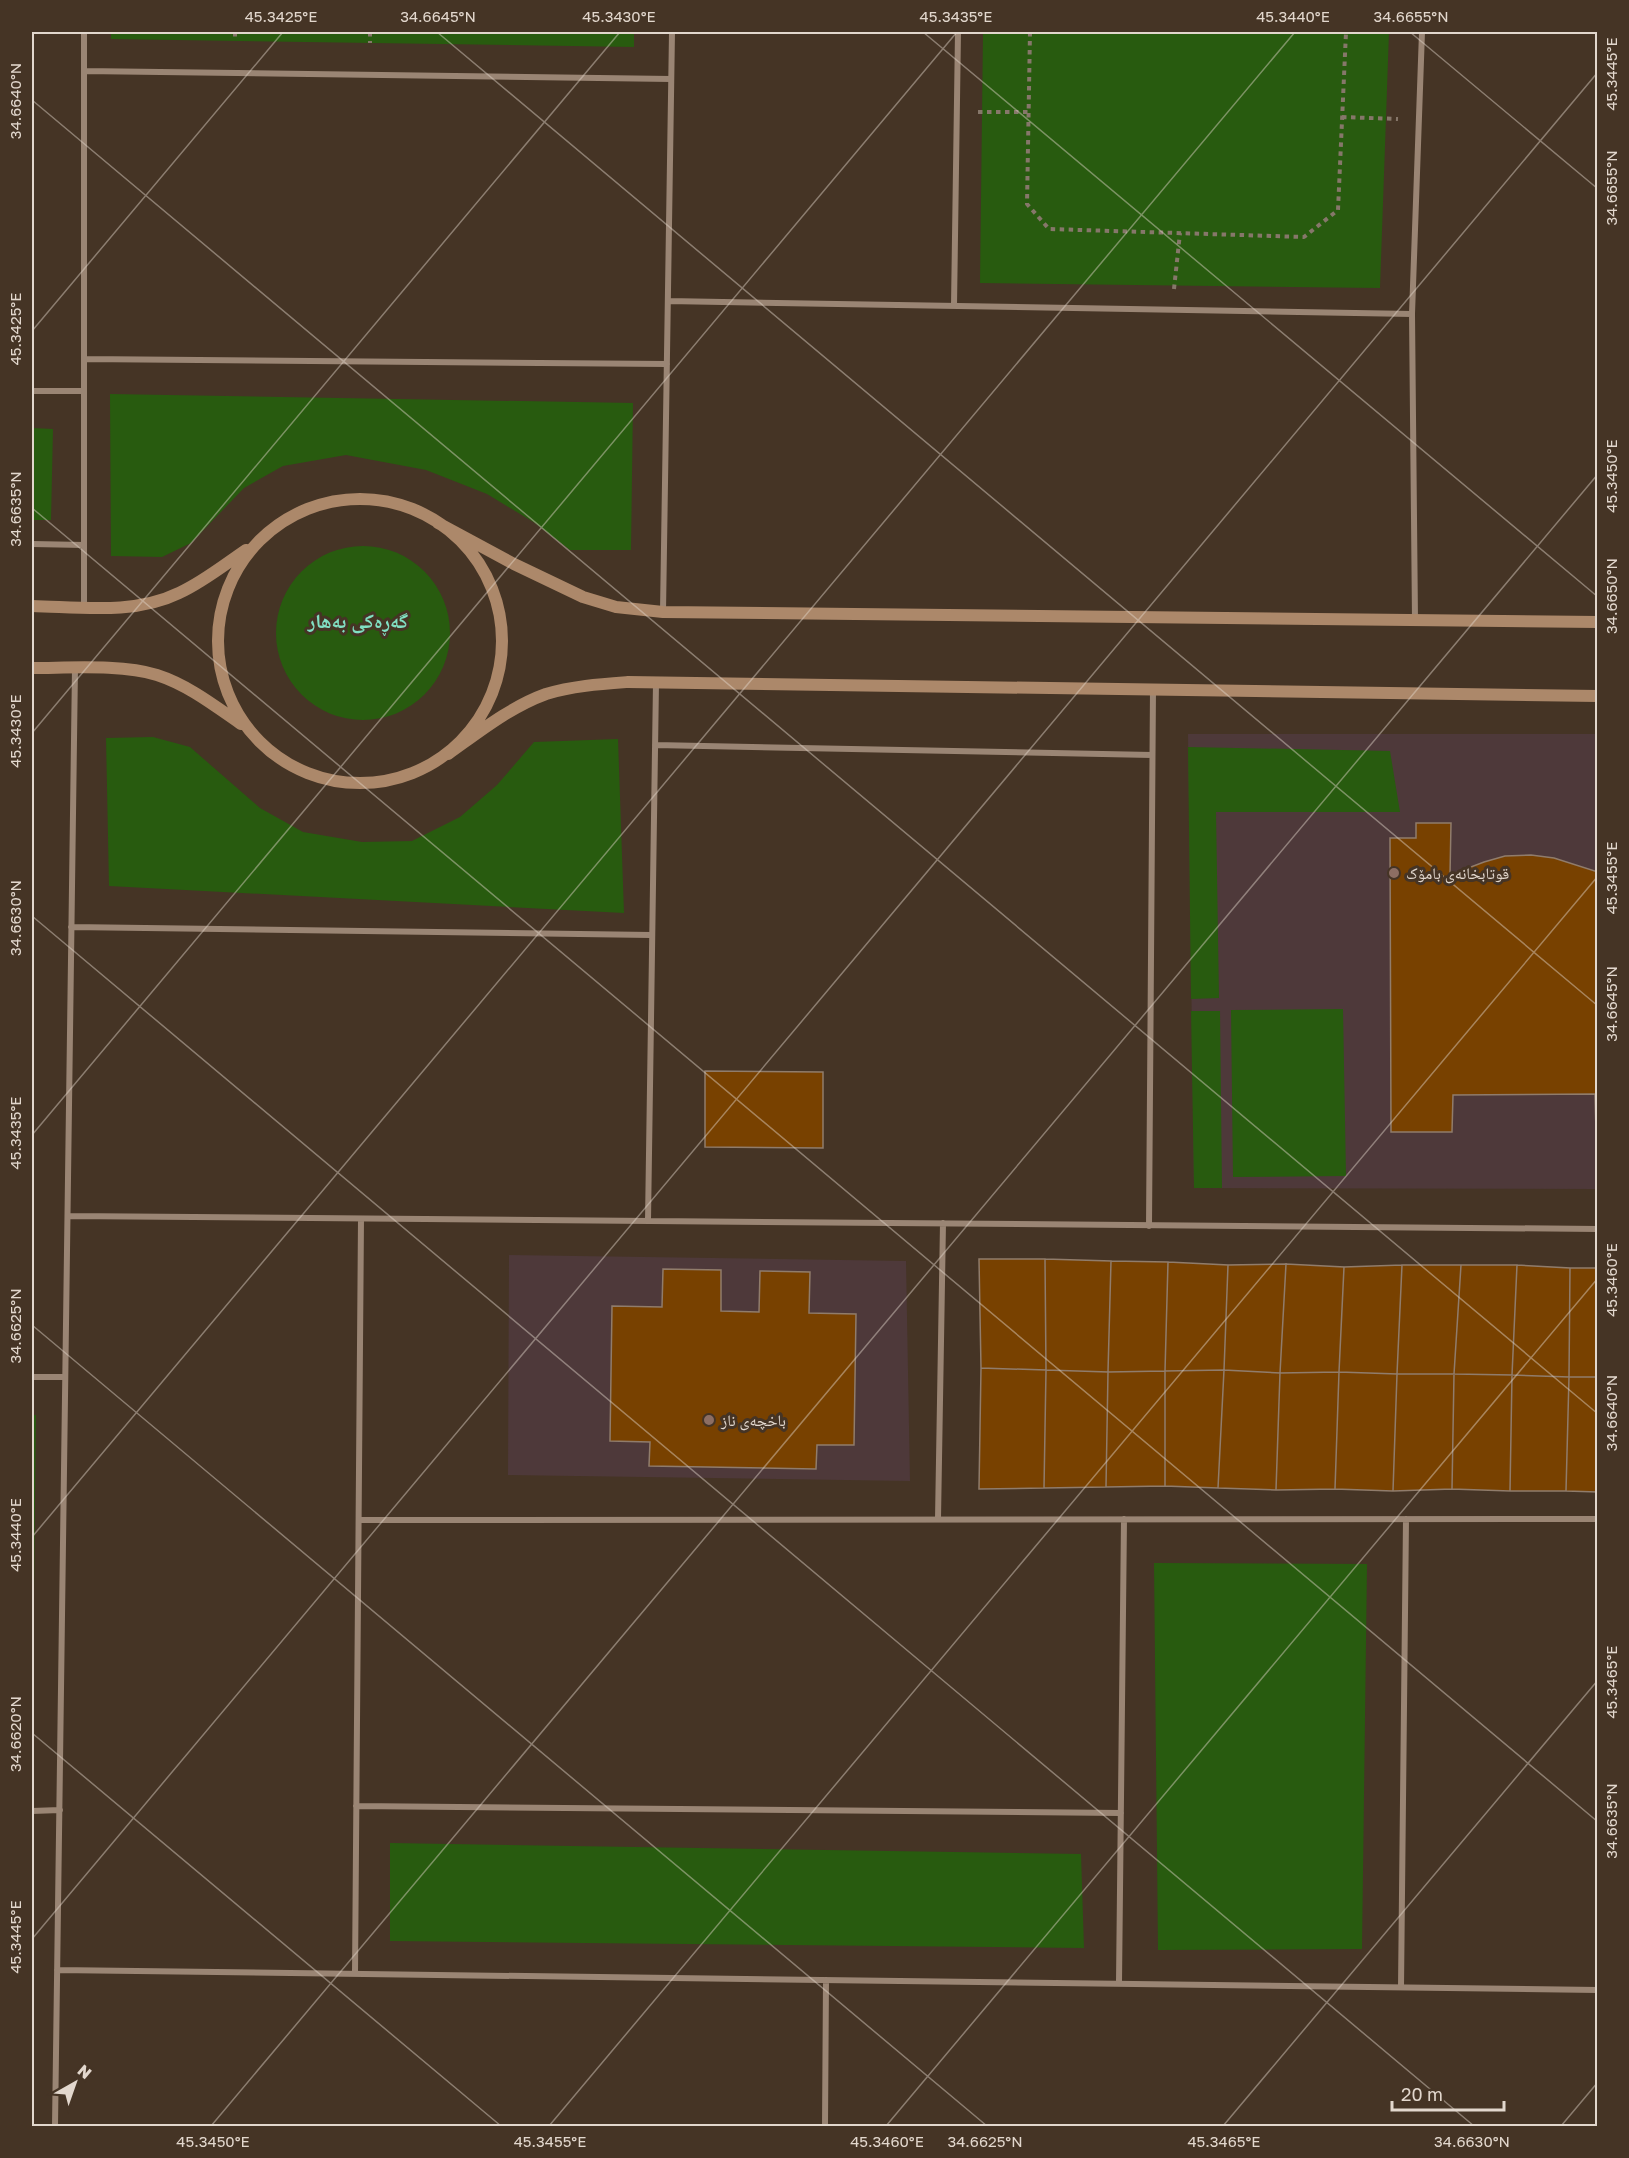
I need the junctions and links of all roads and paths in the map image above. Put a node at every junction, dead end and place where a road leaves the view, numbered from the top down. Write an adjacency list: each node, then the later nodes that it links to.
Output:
1 (84, 32): 11 (street)
2 (235, 32): 9 (path)
3 (370, 32): 10 (path)
4 (672, 32): 12 (street)
5 (958, 32): 13 (street)
6 (1030, 32): 14 (path)
7 (1346, 32): 15 (path)
8 (1422, 32): 16 (street)
9 (235, 41)
10 (370, 43)
11 (84, 71): 12 (street); 22 (street)
12 (671, 79): 18 (street)
13 (957, 112): 14 (path); 19 (street)
14 (1028, 112): 17 (path)
15 (1342, 117): 16 (path); 17 (path)
16 (1419, 119): 21 (street)
17 (1180, 233): 20 (path)
18 (668, 301): 19 (street); 23 (street)
19 (954, 306): 20 (street)
20 (1172, 310): 21 (street)
21 (1412, 314): 33 (street)
22 (84, 359): 23 (street); 25 (street)
23 (667, 364): 32 (street)
24 (32, 391): 25 (street)
25 (84, 391): 29 (street)
26 (438, 522): 27 (street); 32 (street); 42 (street)
27 (257, 543): 31 (street); 40 (street)
28 (32, 544): 29 (street)
29 (84, 545): 31 (street)
30 (32, 606): 31 (street)
31 (84, 607)
32 (663, 612): 33 (street)
33 (1415, 620): 34 (street)
34 (1598, 622)
35 (32, 668): 36 (street)
36 (75, 668): 40 (street); 44 (street)
37 (656, 682): 38 (street); 41 (street); 42 (street)
38 (1153, 689): 39 (street); 43 (street)
39 (1598, 696)
40 (249, 729): 42 (street)
41 (655, 745): 43 (street); 45 (street)
42 (448, 754)
43 (1152, 755): 50 (street)
44 (71, 927): 45 (street); 46 (street)
45 (651, 935): 48 (street)
46 (68, 1216): 47 (street); 53 (street)
47 (361, 1219): 48 (street); 58 (street)
48 (648, 1221): 49 (street)
49 (943, 1223): 50 (street); 54 (street)
50 (1149, 1226): 51 (street)
51 (1598, 1229)
52 (32, 1377): 53 (street)
53 (65, 1377): 60 (street)
54 (938, 1519): 55 (street); 58 (street)
55 (1124, 1519): 56 (street); 62 (street)
56 (1406, 1519): 57 (street); 67 (street)
57 (1598, 1519)
58 (359, 1520): 59 (street)
59 (356, 1806): 62 (street); 64 (street)
60 (60, 1810): 61 (street); 63 (street)
61 (32, 1811)
62 (1121, 1813): 66 (street)
63 (57, 1970): 64 (street); 69 (street)
64 (355, 1974): 65 (street)
65 (826, 1980): 66 (street); 70 (street)
66 (1119, 1983): 67 (street)
67 (1401, 1987): 68 (street)
68 (1598, 1990)
69 (55, 2127)
70 (825, 2127)

